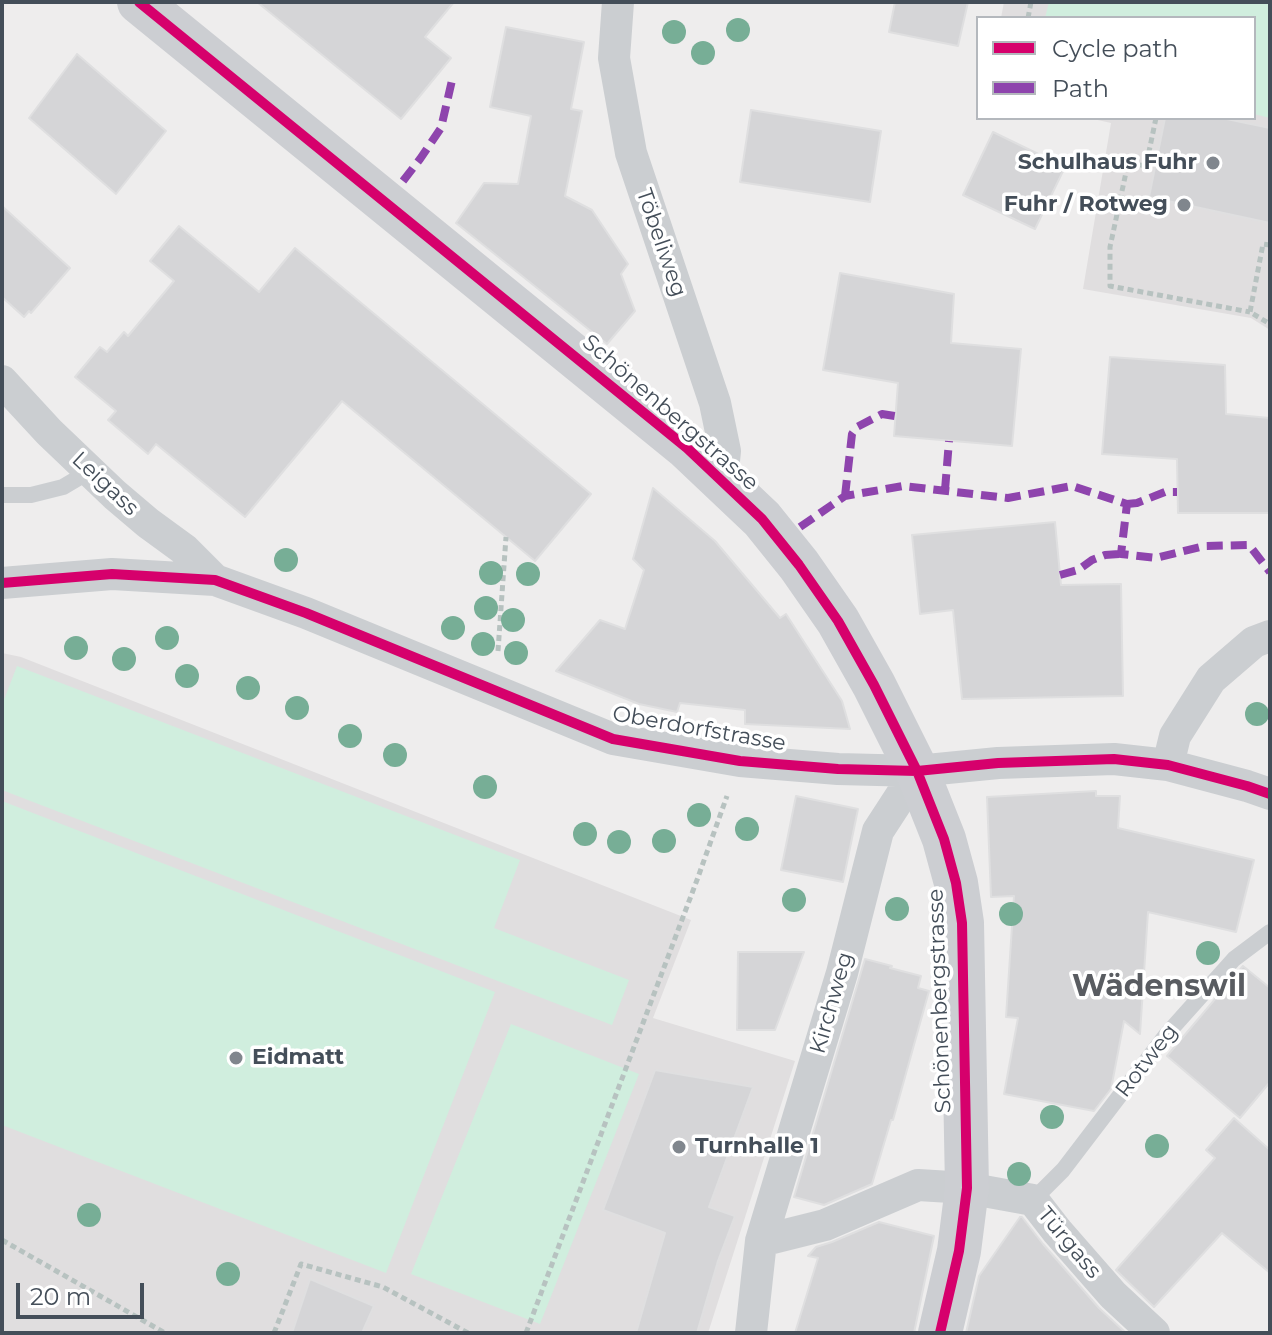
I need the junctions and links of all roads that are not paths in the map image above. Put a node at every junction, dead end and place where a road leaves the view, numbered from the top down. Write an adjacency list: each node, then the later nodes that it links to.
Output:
1 (139, 2): 5 (street, Schönenbergstrasse)
2 (618, 2): 5 (street, Töbeliweg)
3 (2, 381): 4 (street, Leigass)
4 (90, 471): 6 (lane); 7 (street, Leigass)
5 (722, 480): 11 (street, Schönenbergstrasse)
6 (2, 495)
7 (215, 580): 8 (street, Oberdorfstrasse); 11 (street, Oberdorfstrasse)
8 (2, 583)
9 (1270, 636): 10 (street)
10 (1168, 765): 11 (street, Oberdorfstrasse); 12 (street, Oberdorfstrasse)
11 (917, 771): 14 (street, Schönenbergstrasse); 16 (street, Kirchweg)
12 (1270, 794)
13 (1270, 932): 15 (lane, Rotweg)
14 (967, 1188): 15 (street, Türgass); 16 (street); 18 (street, Schönenbergstrasse)
15 (1033, 1200): 19 (street, Türgass)
16 (761, 1241): 17 (street, Kirchweg)
17 (751, 1333)
18 (940, 1333)
19 (1154, 1333)

